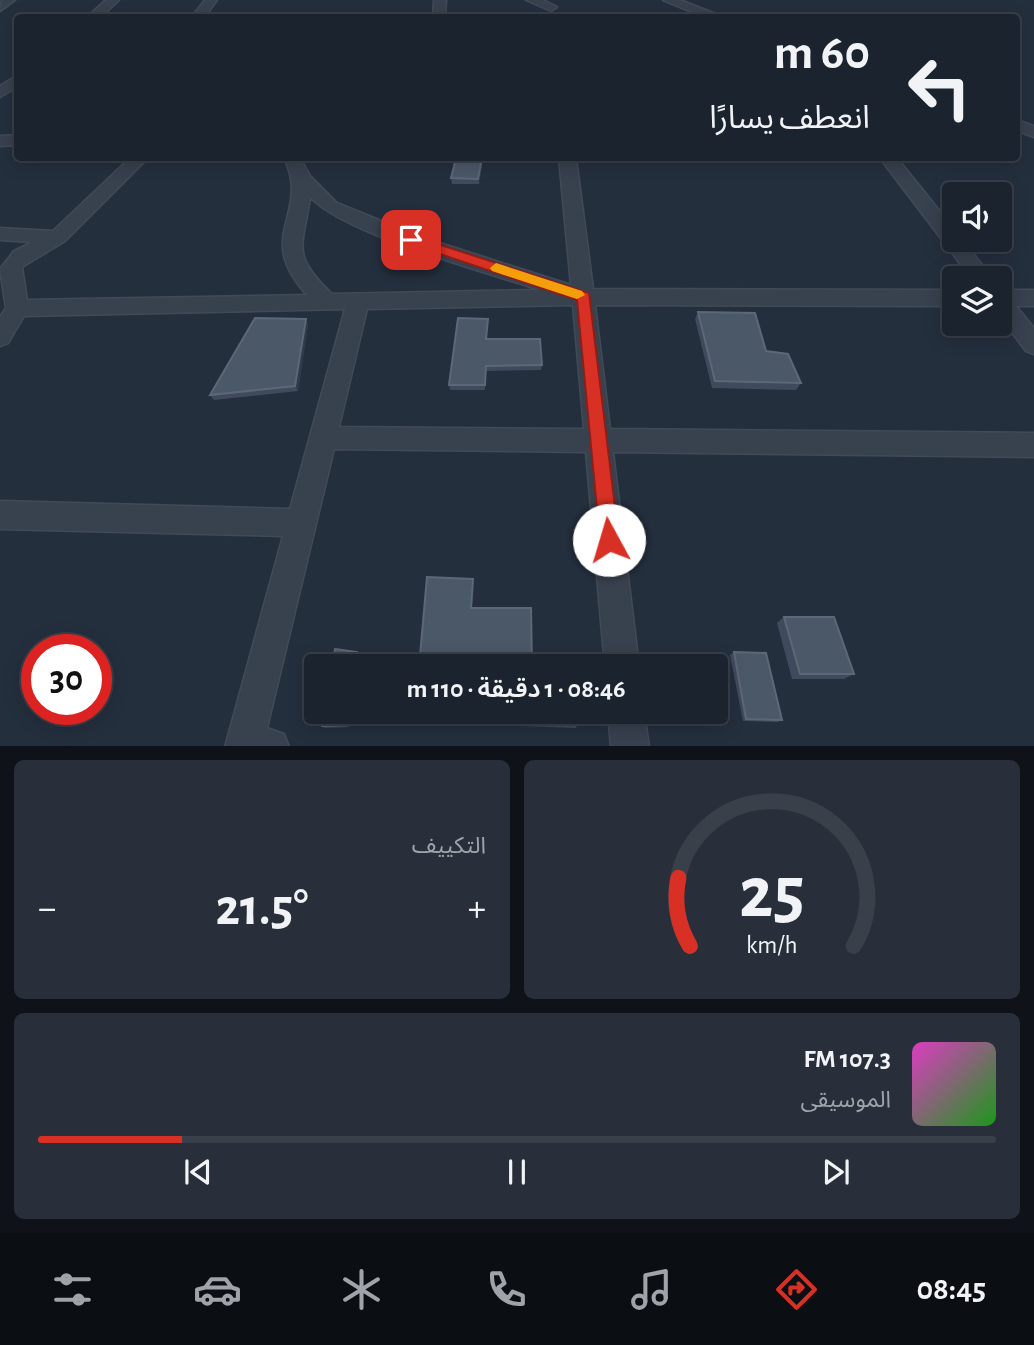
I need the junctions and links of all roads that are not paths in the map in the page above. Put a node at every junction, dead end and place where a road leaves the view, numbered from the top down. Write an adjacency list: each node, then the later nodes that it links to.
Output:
1 (9, 0): 6 (street)
2 (113, 0): 8 (street)
3 (211, 0): 9 (street)
4 (532, 0): 7 (street)
5 (669, 0): 10 (street)
6 (0, 8)
7 (552, 8)
8 (97, 14)
9 (200, 14)
10 (709, 14)
11 (12, 85): 12 (street)
12 (0, 95)
13 (136, 161): 18 (street)
14 (568, 161): 20 (street)
15 (890, 161): 19 (street)
16 (296, 167): 20 (street); 24 (street)
17 (0, 234): 18 (street)
18 (58, 237): 26 (street)
19 (973, 266)
20 (584, 297): 21 (street); 25 (street); 31 (street)
21 (942, 298)
22 (1012, 299): 23 (street)
23 (1034, 299)
24 (327, 302): 25 (street); 26 (street)
25 (358, 302): 30 (street)
26 (17, 307): 28 (street)
27 (1012, 316): 29 (street)
28 (0, 337)
29 (1034, 345)
30 (322, 438): 31 (street); 34 (street)
31 (599, 439): 32 (street); 35 (street)
32 (1034, 445)
33 (0, 515): 34 (street)
34 (301, 523): 37 (street)
35 (621, 654)
36 (627, 724): 38 (street)
37 (253, 746)
38 (630, 746)

